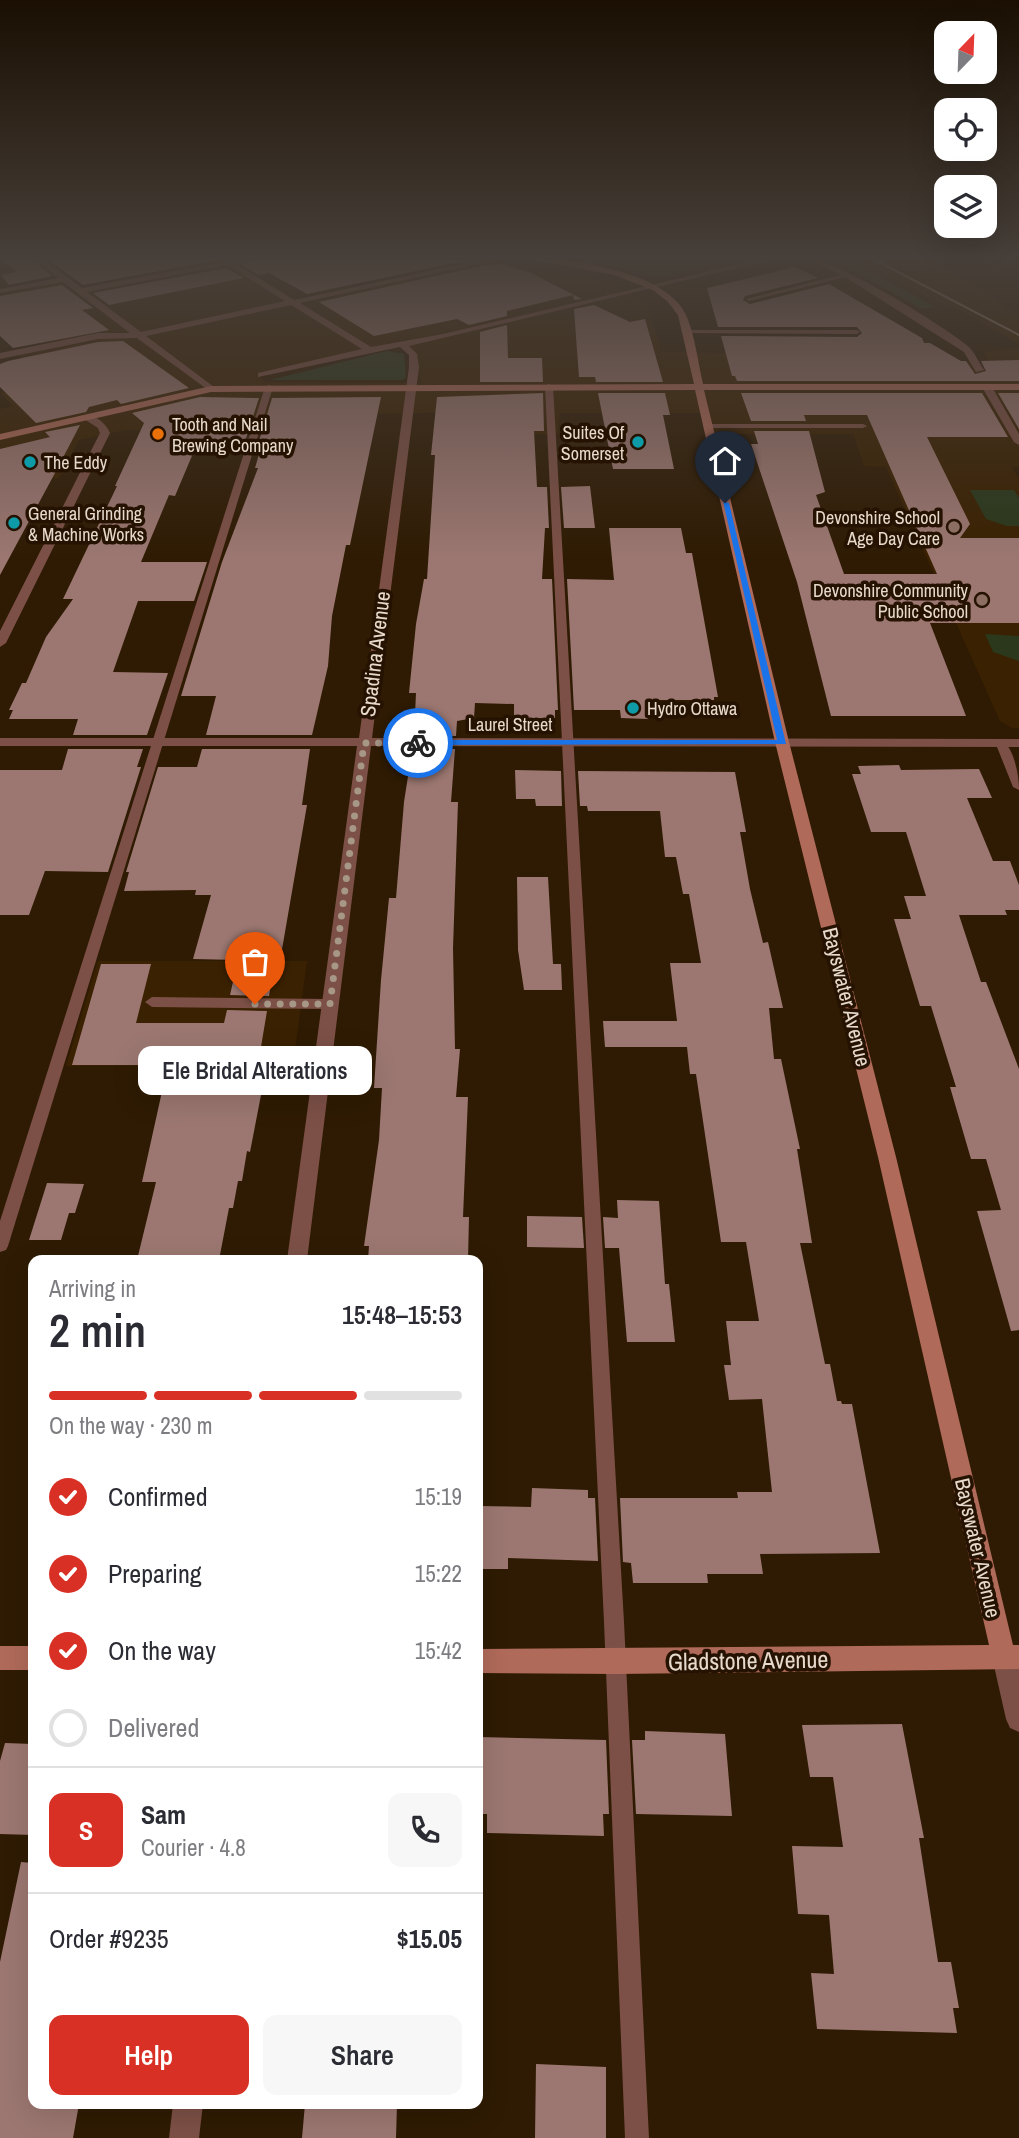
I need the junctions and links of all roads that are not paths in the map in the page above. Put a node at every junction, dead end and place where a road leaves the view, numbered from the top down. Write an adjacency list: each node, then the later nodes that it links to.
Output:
1 (171, 359): 14 (street)
2 (329, 359): 7 (street)
3 (413, 359): 11 (street, Spadina Avenue)
4 (693, 359): 9 (street, Bayswater Avenue)
5 (972, 359): 6 (street)
6 (979, 370)
7 (261, 375)
8 (549, 386): 9 (street); 11 (street); 25 (lane)
9 (699, 386): 12 (street); 16 (street, Bayswater Avenue)
10 (270, 387): 11 (street); 14 (street); 23 (lane)
11 (409, 387): 24 (street, Spadina Avenue)
12 (987, 387): 13 (street); 19 (street)
13 (1019, 387)
14 (211, 389): 15 (street)
15 (87, 417): 18 (street); 20 (street)
16 (707, 426): 17 (lane); 22 (street, Bayswater Avenue)
17 (863, 426)
18 (0, 437)
19 (1019, 442)
20 (0, 643)
21 (0, 741): 23 (street, Laurel Street)
22 (782, 742): 25 (street, Laurel Street); 26 (street, Laurel Street); 33 (street, Bayswater Avenue)
23 (157, 743): 24 (street, Laurel Street); 31 (lane)
24 (364, 743): 25 (street, Laurel Street); 30 (street, Spadina Avenue)
25 (569, 743): 37 (lane)
26 (1000, 743): 27 (street, Laurel Street); 28 (lane)
27 (1019, 743)
28 (1019, 787)
29 (152, 1002): 30 (lane)
30 (330, 1004): 32 (street, Spadina Avenue)
31 (0, 1246)
32 (298, 1255)
33 (1011, 1657): 37 (street, Gladstone Avenue); 38 (street, Bayswater Avenue)
34 (0, 1658): 35 (street)
35 (28, 1658)
36 (483, 1661): 37 (street, Gladstone Avenue)
37 (616, 1662): 41 (lane)
38 (1019, 1719)
39 (187, 2109): 40 (street)
40 (184, 2138)
41 (637, 2138)

